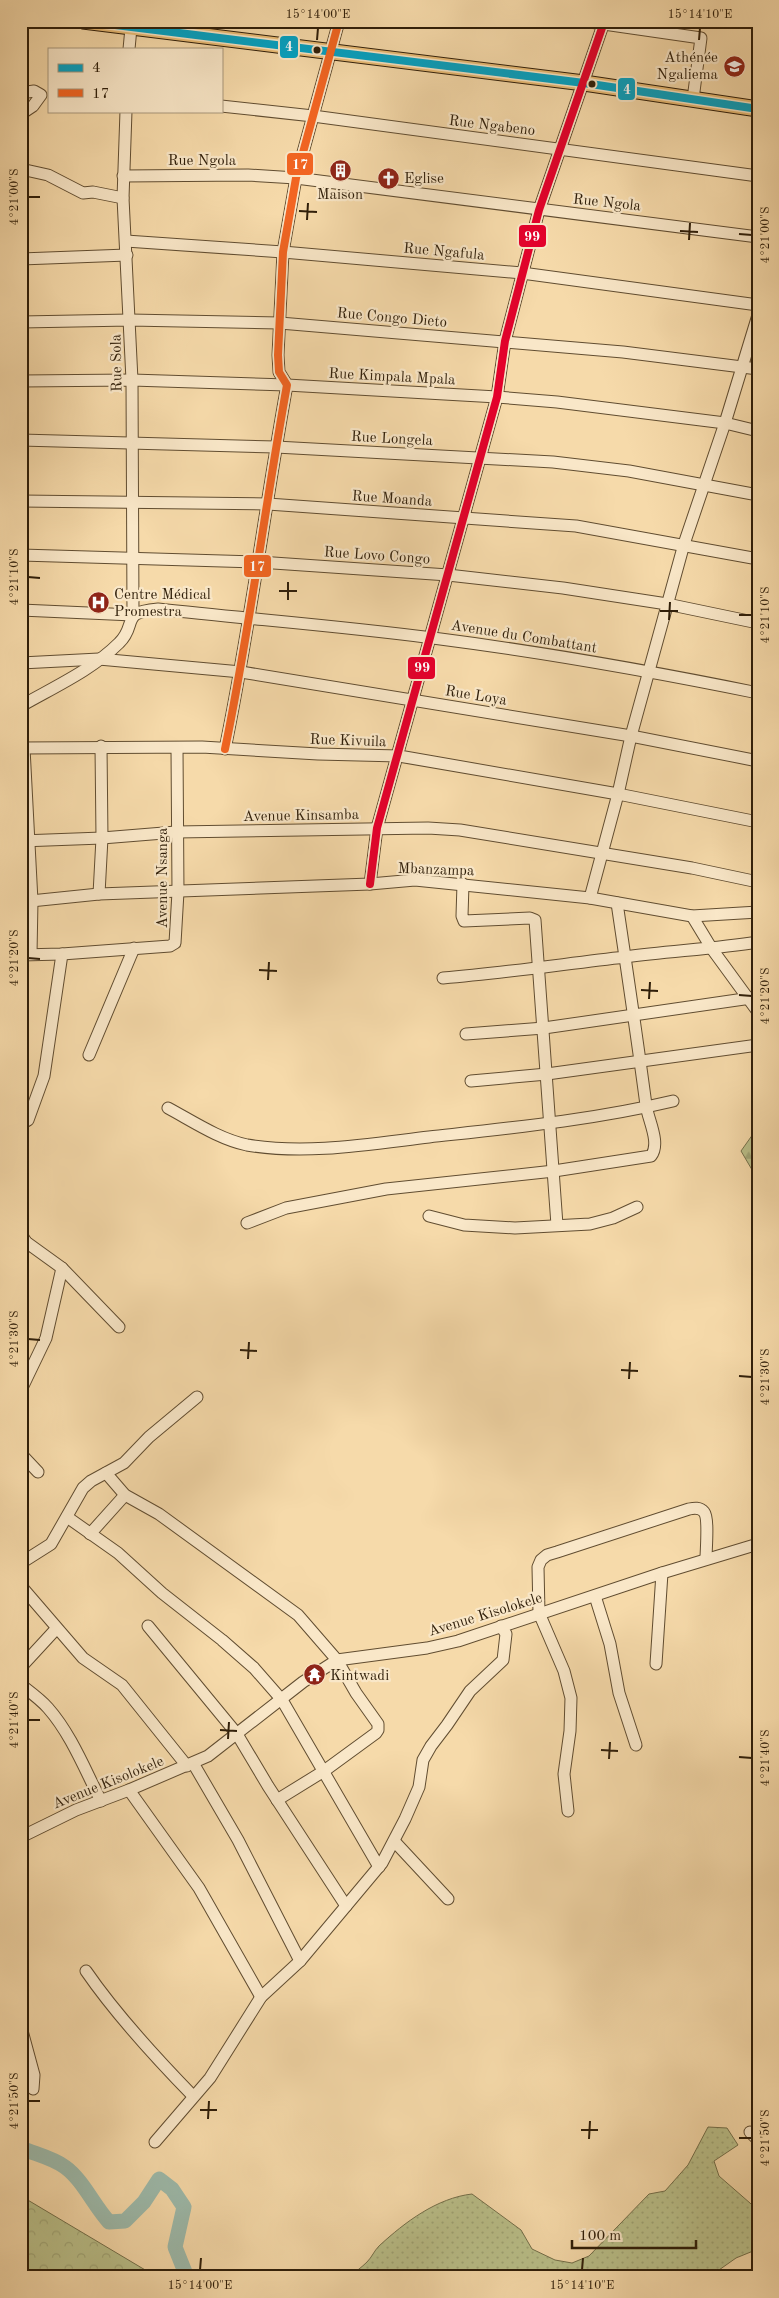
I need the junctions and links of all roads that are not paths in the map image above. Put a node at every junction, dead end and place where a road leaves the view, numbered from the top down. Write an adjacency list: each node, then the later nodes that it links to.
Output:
1 (83, 21): 4 (main road)
2 (338, 21): 10 (street)
3 (583, 21): 6 (street)
4 (114, 23): 8 (main road)
5 (632, 24): 6 (street); 13 (street)
6 (602, 25): 11 (street)
7 (153, 26): 8 (main road); 10 (main road)
8 (131, 28): 9 (street)
9 (129, 48)
10 (330, 52): 11 (main road); 18 (street)
11 (584, 83): 13 (main road); 19 (street)
12 (21, 93): 17 (street)
13 (693, 100): 15 (main road)
14 (222, 106): 18 (street, Rue Ngabeno)
15 (758, 109)
16 (126, 112): 21 (street, Rue Sola)
17 (21, 114)
18 (313, 116): 19 (street, Rue Ngabeno); 23 (street)
19 (562, 149): 22 (street, Rue Ngabeno); 25 (street)
20 (21, 169): 24 (street)
21 (123, 176): 23 (street, Rue Ngola); 24 (street, Rue Sola)
22 (758, 176)
23 (296, 178): 25 (street, Rue Ngola); 28 (street)
24 (123, 198): 27 (street, Rue Sola)
25 (539, 210): 26 (street, Rue Ngola); 31 (street)
26 (758, 237)
27 (126, 241): 28 (street, Rue Ngafula); 29 (street, Rue Sola)
28 (283, 252): 31 (street, Rue Ngafula); 36 (street)
29 (127, 255): 30 (street); 34 (street, Rue Sola)
30 (21, 259)
31 (522, 273): 32 (street, Rue Ngafula); 37 (street)
32 (758, 306)
33 (758, 315): 38 (street)
34 (130, 320): 35 (street, Rue Congo Dieto); 36 (street, Rue Congo Dieto); 40 (street, Rue Sola)
35 (21, 322)
36 (280, 323): 37 (street, Rue Congo Dieto); 42 (street)
37 (505, 341): 38 (street, Rue Congo Dieto); 43 (street)
38 (742, 366): 39 (street, Rue Congo Dieto); 44 (street)
39 (758, 369)
40 (132, 380): 41 (street, Rue Kimpala Mpala); 42 (street, Rue Kimpala Mpala); 47 (street, Rue Sola)
41 (21, 381)
42 (287, 385): 43 (street, Rue Kimpala Mpala); 48 (street)
43 (497, 397): 44 (street, Rue Kimpala Mpala); 49 (street)
44 (725, 423): 45 (street, Rue Kimpala Mpala); 50 (street)
45 (758, 431)
46 (21, 440): 47 (street, Rue Longela)
47 (131, 442): 48 (street, Rue Longela); 53 (street, Rue Sola)
48 (276, 447): 49 (street, Rue Longela); 54 (street)
49 (479, 458): 50 (street, Rue Longela); 55 (street)
50 (704, 483): 51 (street, Rue Longela); 56 (street)
51 (758, 495)
52 (21, 501): 53 (street, Rue Moanda)
53 (132, 503): 54 (street, Rue Moanda); 58 (street, Rue Sola)
54 (268, 504): 55 (street, Rue Moanda); 60 (street)
55 (463, 518): 56 (street, Rue Moanda); 61 (street)
56 (684, 544): 59 (street, Rue Moanda); 62 (street)
57 (21, 555): 58 (street, Rue Lovo Congo)
58 (133, 557): 60 (street, Rue Lovo Congo); 64 (street, Rue Sola)
59 (758, 559)
60 (258, 562): 61 (street, Rue Lovo Congo); 65 (street)
61 (448, 575): 62 (street, Rue Lovo Congo); 67 (street)
62 (667, 604): 66 (street, Rue Lovo Congo); 70 (street)
63 (21, 610): 64 (street, Avenue du Combattant)
64 (133, 615): 65 (street, Avenue du Combattant); 68 (street)
65 (250, 619): 67 (street, Avenue du Combattant); 71 (street)
66 (758, 623)
67 (432, 637): 70 (street, Avenue du Combattant); 73 (street)
68 (100, 660): 69 (street, Rue Loya); 71 (street, Rue Loya); 74 (street)
69 (21, 663)
70 (650, 671): 72 (street, Avenue du Combattant); 75 (street)
71 (241, 672): 73 (street, Rue Loya); 79 (street)
72 (758, 693)
73 (412, 700): 75 (street, Rue Loya); 80 (street)
74 (21, 706)
75 (631, 736): 81 (street, Rue Loya); 82 (street)
76 (101, 746): 77 (street, Rue Kivuila); 78 (street, Rue Kivuila); 86 (street)
77 (22, 748): 87 (street)
78 (177, 748): 79 (street, Rue Kivuila); 85 (street, Avenue Nsanga)
79 (225, 748): 80 (street, Rue Kivuila)
80 (399, 756): 82 (street, Rue Kivuila); 84 (street)
81 (758, 761)
82 (618, 794): 83 (street, Rue Kivuila); 88 (street)
83 (758, 822)
84 (377, 828): 85 (street, Avenue Kinsamba); 88 (street, Avenue Kinsamba); 90 (street)
85 (176, 832): 86 (street, Avenue Kinsamba); 92 (street, Avenue Nsanga)
86 (102, 838): 87 (street, Avenue Kinsamba); 93 (street)
87 (25, 841): 95 (street)
88 (603, 854): 89 (street, Avenue Kinsamba); 94 (street)
89 (758, 882)
90 (370, 884): 91 (street, Mbanzampa); 92 (street, Mbanzampa)
91 (463, 884): 94 (street, Mbanzampa); 105 (street)
92 (178, 892): 93 (street, Mbanzampa); 100 (street, Avenue Nsanga)
93 (99, 894): 95 (street, Mbanzampa)
94 (590, 898): 96 (street, Mbanzampa)
95 (26, 901): 103 (street)
96 (617, 903): 98 (street, Mbanzampa); 104 (street)
97 (758, 912): 98 (street, Mbanzampa)
98 (692, 916): 101 (street)
99 (758, 942): 101 (street)
100 (134, 948): 102 (street, Avenue Nsanga); 113 (street)
101 (712, 949): 104 (street); 107 (street)
102 (62, 954): 103 (street, Avenue Nsanga); 121 (street)
103 (26, 955)
104 (626, 956): 105 (street); 109 (street)
105 (539, 969): 106 (street); 110 (street)
106 (443, 978)
107 (753, 997): 108 (street); 109 (street)
108 (758, 1012)
109 (635, 1013): 110 (street); 114 (street)
110 (544, 1028): 111 (street); 115 (street)
111 (466, 1034)
112 (758, 1046): 114 (street)
113 (89, 1055)
114 (641, 1060): 115 (street); 118 (street)
115 (546, 1074): 116 (street); 120 (street)
116 (471, 1081)
117 (673, 1101): 118 (street)
118 (646, 1107): 120 (street); 122 (street)
119 (168, 1108): 120 (street)
120 (550, 1122): 122 (street)
121 (21, 1124)
122 (554, 1171): 125 (street); 126 (street)
123 (637, 1207): 126 (street)
124 (429, 1216): 126 (street)
125 (247, 1223)
126 (557, 1225)
127 (24, 1238): 128 (street); 129 (street)
128 (21, 1256)
129 (62, 1268): 130 (street); 131 (street)
130 (119, 1327)
131 (21, 1390)
132 (197, 1397): 135 (street)
133 (21, 1454): 134 (street)
134 (38, 1472)
135 (106, 1473): 136 (street); 137 (street)
136 (125, 1495): 138 (street); 149 (street)
137 (67, 1517): 138 (street); 141 (street)
138 (90, 1534): 153 (street)
139 (758, 1544): 140 (street, Avenue Kisolokele)
140 (706, 1559): 142 (street, Avenue Kisolokele); 145 (street)
141 (21, 1564)
142 (662, 1573): 144 (street, Avenue Kisolokele); 150 (street)
143 (21, 1586): 148 (street)
144 (595, 1596): 145 (street, Avenue Kisolokele); 155 (street)
145 (539, 1613): 147 (street, Avenue Kisolokele); 161 (street)
146 (148, 1626): 154 (street)
147 (501, 1626): 149 (street, Avenue Kisolokele); 163 (street)
148 (56, 1629): 151 (street); 156 (street)
149 (337, 1660): 153 (street, Avenue Kisolokele); 157 (street)
150 (656, 1664)
151 (21, 1666)
152 (21, 1685): 160 (street)
153 (282, 1700): 154 (street, Avenue Kisolokele); 157 (street)
154 (237, 1734): 156 (street, Avenue Kisolokele); 159 (street)
155 (636, 1744)
156 (190, 1764): 158 (street, Avenue Kisolokele); 167 (street)
157 (324, 1772): 159 (street); 164 (street)
158 (129, 1790): 160 (street, Avenue Kisolokele); 169 (street)
159 (277, 1800): 166 (street)
160 (101, 1801): 162 (street, Avenue Kisolokele)
161 (568, 1811)
162 (21, 1837)
163 (394, 1841): 164 (street); 165 (street)
164 (378, 1867): 166 (street)
165 (448, 1899)
166 (346, 1906): 167 (street)
167 (300, 1961): 169 (street)
168 (86, 1971): 173 (street)
169 (261, 1997): 173 (street)
170 (21, 2027): 171 (street)
171 (26, 2059): 172 (street)
172 (33, 2089)
173 (193, 2096): 174 (street)
174 (155, 2142)

